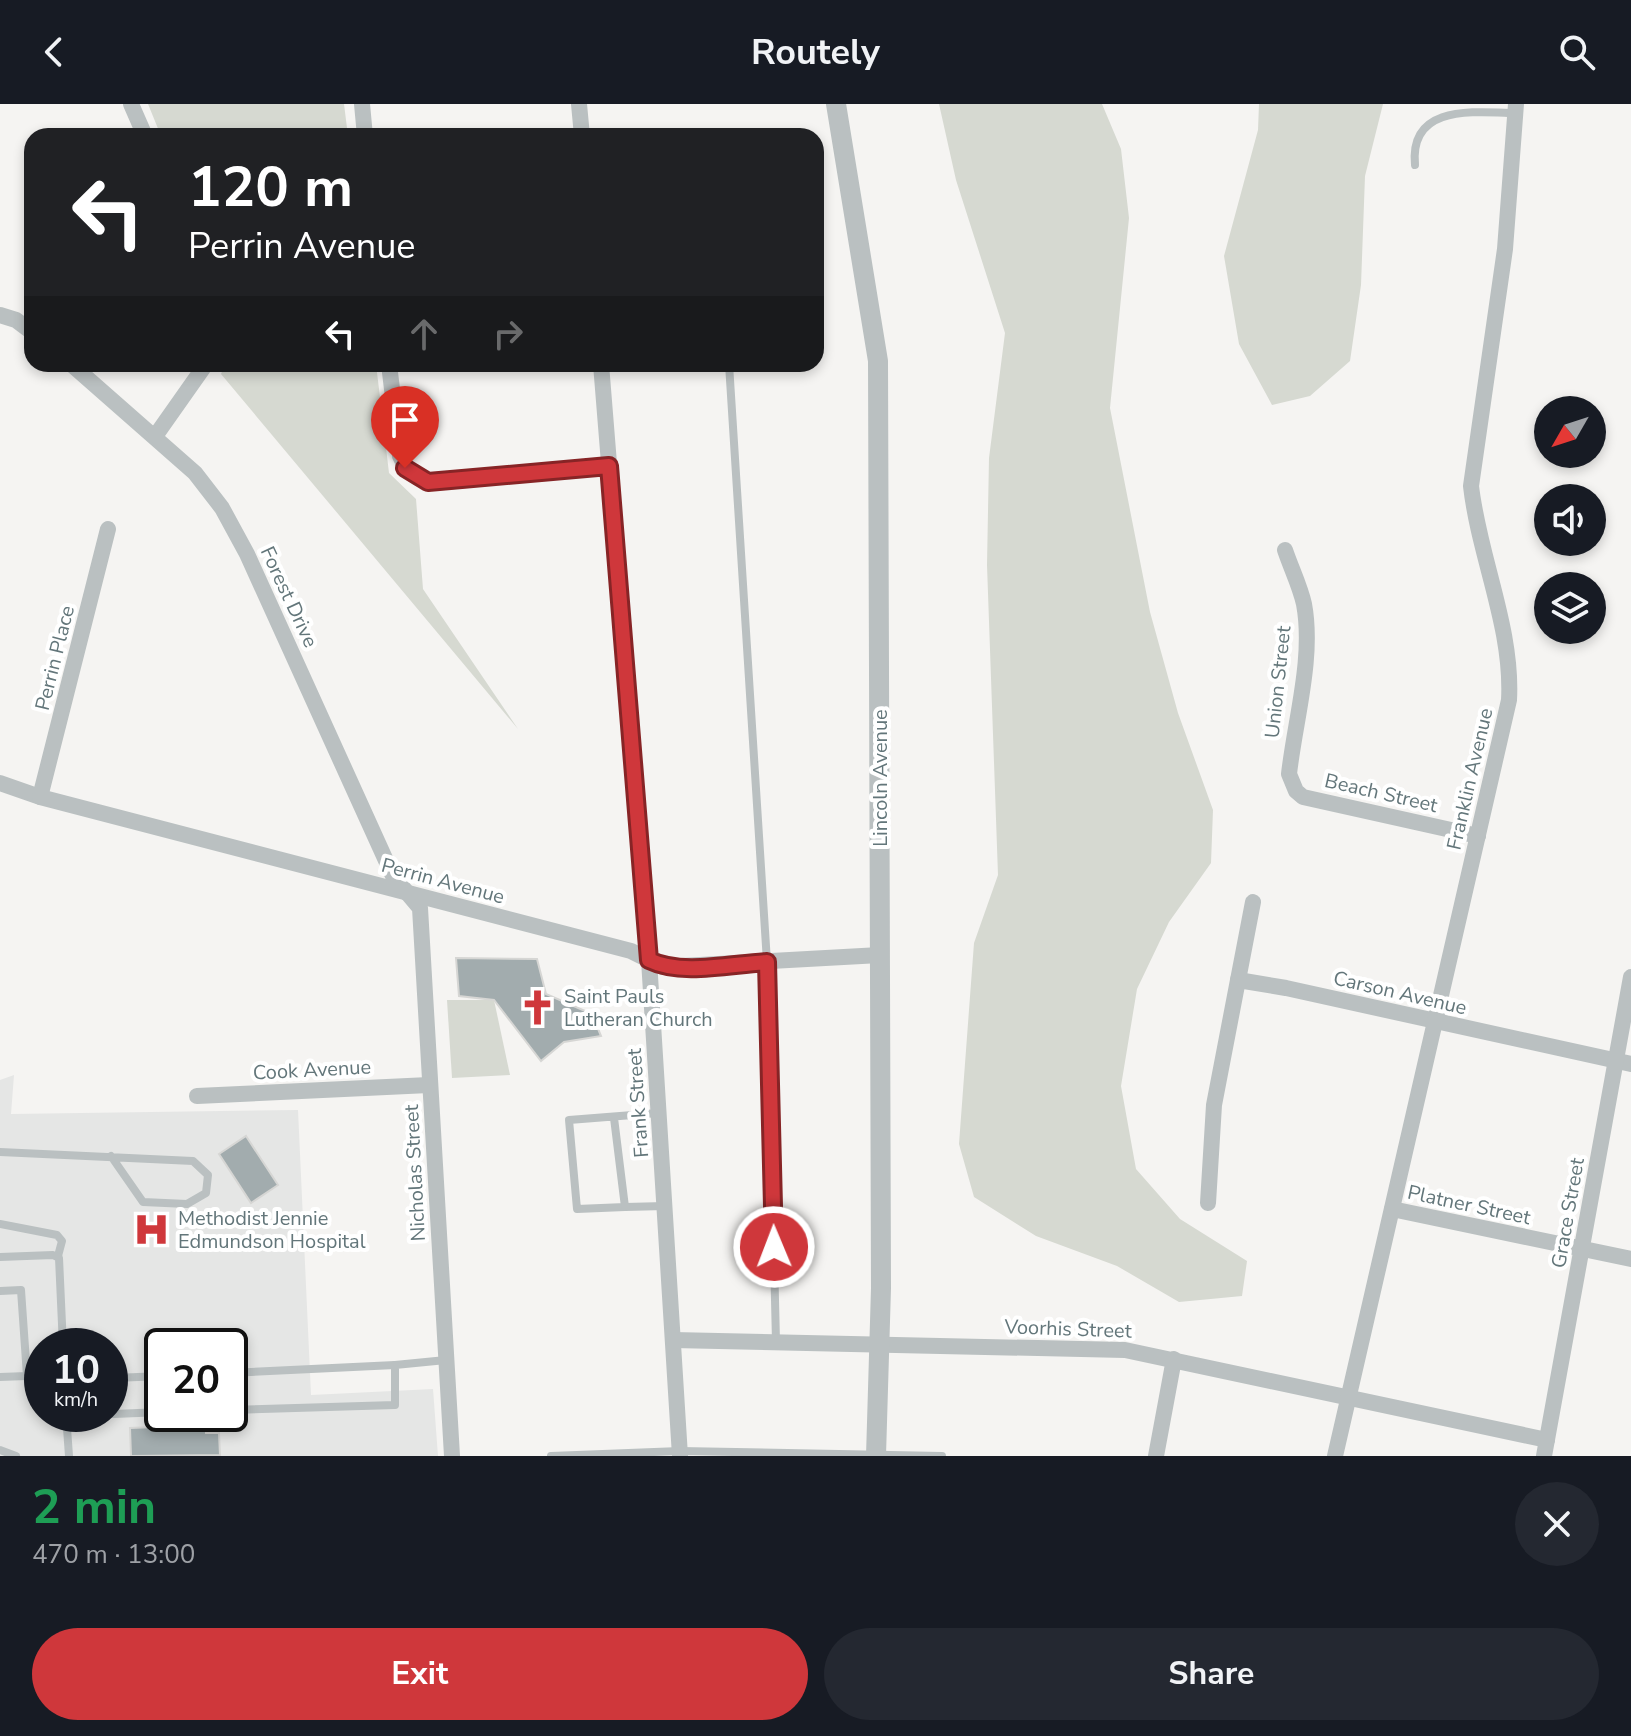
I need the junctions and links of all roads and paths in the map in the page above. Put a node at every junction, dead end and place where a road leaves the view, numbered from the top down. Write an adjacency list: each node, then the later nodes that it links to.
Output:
1 (131, 104): 6 (street)
2 (362, 104): 7 (street)
3 (579, 104): 8 (street)
4 (836, 104): 27 (street, Lincoln Avenue)
5 (1516, 109): 9 (lane); 24 (street, Franklin Avenue)
6 (142, 128)
7 (364, 128)
8 (581, 128)
9 (1415, 165)
10 (0, 315): 11 (street)
11 (24, 326)
12 (81, 372): 17 (street, Forest Drive)
13 (200, 372): 17 (street)
14 (390, 372): 18 (street)
15 (602, 372): 18 (street, Frank Street)
16 (730, 372): 29 (lane)
17 (156, 435): 25 (street, Forest Drive)
18 (609, 466): 28 (street, Frank Street)
19 (108, 529): 23 (street, Perrin Place)
20 (1285, 550): 21 (street, Union Street)
21 (1289, 774): 24 (street, Beach Street)
22 (0, 783): 23 (street, Perrin Avenue)
23 (40, 797): 25 (street, Perrin Avenue)
24 (1478, 836): 32 (street, Franklin Avenue)
25 (407, 892): 28 (street, Perrin Avenue); 34 (street, Nicholas Street)
26 (1253, 902): 31 (street)
27 (880, 955): 29 (street, Perrin Avenue); 53 (street, Lincoln Avenue)
28 (649, 960): 29 (street, Perrin Avenue); 36 (street, Frank Street)
29 (767, 962): 52 (lane)
30 (1631, 977): 33 (street, Grace Street)
31 (1238, 980): 32 (street, Carson Avenue); 40 (street)
32 (1435, 1021): 33 (street, Carson Avenue); 43 (street, Franklin Avenue)
33 (1623, 1062): 45 (street, Grace Street)
34 (429, 1085): 35 (street, Cook Avenue); 55 (street, Nicholas Street)
35 (197, 1096)
36 (659, 1113): 37 (lane); 41 (street, Frank Street)
37 (614, 1118): 42 (lane); 42 (lane)
38 (0, 1152): 39 (lane)
39 (111, 1156): 39 (lane)
40 (1208, 1203)
41 (665, 1206): 42 (lane); 51 (street, Frank Street)
42 (625, 1207)
43 (1392, 1209): 45 (street, Platner Street); 59 (street, Franklin Avenue)
44 (0, 1224): 46 (lane)
45 (1582, 1250): 48 (street, Platner Street); 62 (street, Grace Street)
46 (58, 1256): 47 (lane); 50 (lane)
47 (0, 1257)
48 (1631, 1259)
49 (0, 1291): 58 (lane)
50 (62, 1328)
51 (673, 1340): 52 (street, Voorhis Street); 64 (street, Frank Street)
52 (776, 1342): 53 (street, Voorhis Street)
53 (880, 1344): 54 (street, Voorhis Street); 65 (street, Lincoln Avenue)
54 (1174, 1359): 59 (street, Voorhis Street); 71 (street)
55 (446, 1360): 56 (lane); 68 (street, Nicholas Street)
56 (395, 1365): 57 (lane); 60 (lane)
57 (248, 1372)
58 (0, 1377)
59 (1349, 1396): 62 (street, Voorhis Street); 72 (street, Franklin Avenue)
60 (248, 1409)
61 (67, 1432): 67 (lane)
62 (1546, 1448)
63 (0, 1450): 66 (lane)
64 (680, 1453): 65 (lane); 69 (lane)
65 (876, 1455): 70 (lane)
66 (16, 1456)
67 (69, 1456)
68 (452, 1456)
69 (551, 1456)
70 (942, 1456)
71 (1156, 1456)
72 (1335, 1456)

